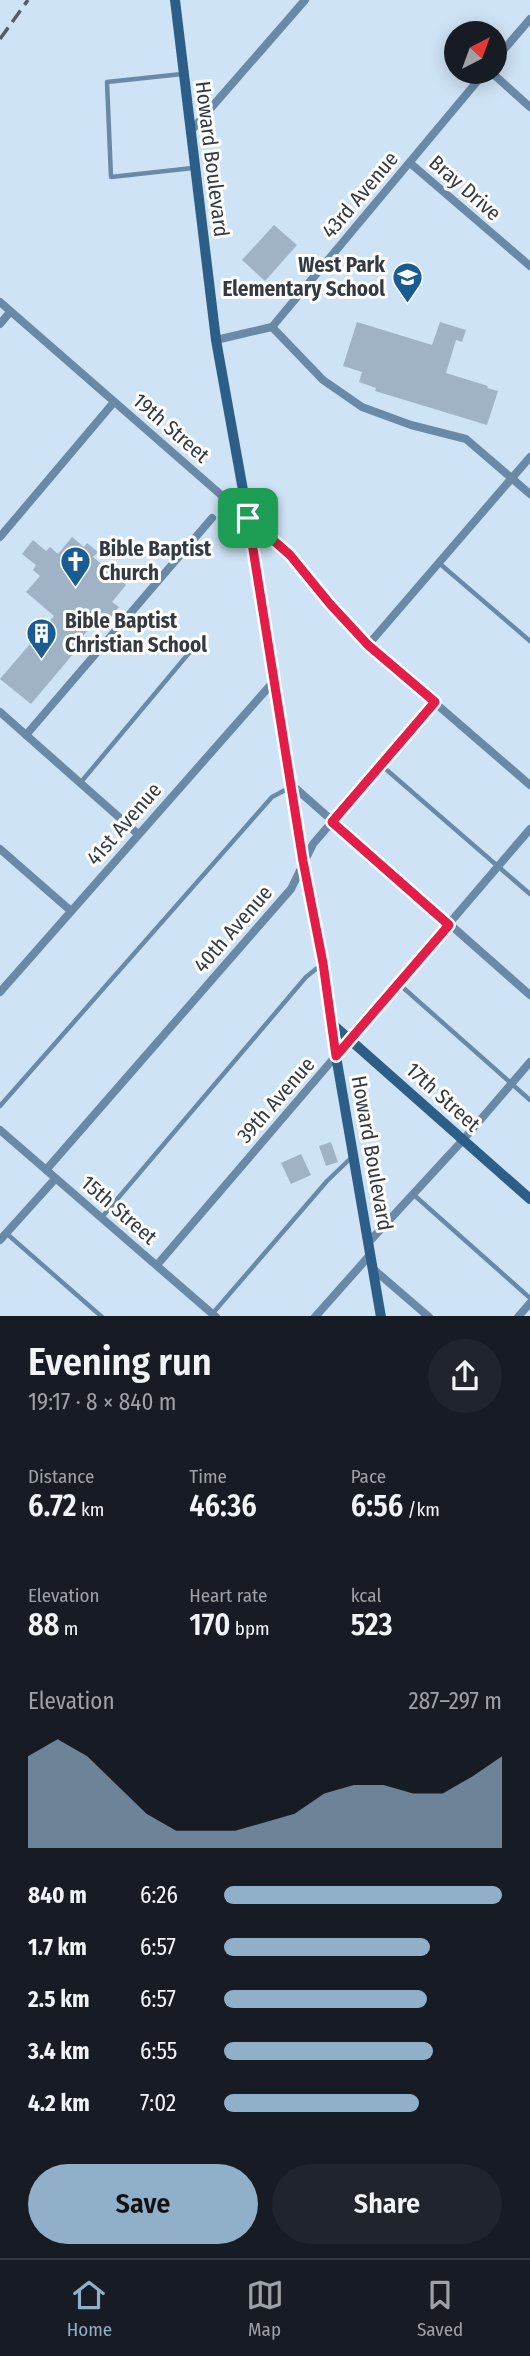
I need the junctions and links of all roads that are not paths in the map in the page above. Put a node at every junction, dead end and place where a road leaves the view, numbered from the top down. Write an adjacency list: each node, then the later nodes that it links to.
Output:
1 (175, 0): 5 (main road, Howard Boulevard)
2 (305, 0): 9 (street)
3 (530, 19): 4 (street)
4 (508, 45)
5 (183, 74): 9 (main road, Howard Boulevard); 11 (lane)
6 (475, 84): 10 (street, 43rd Avenue)
7 (504, 84): 8 (street)
8 (530, 107)
9 (190, 132): 11 (main road, Howard Boulevard)
10 (410, 163): 12 (street, Bray Drive); 16 (street, 43rd Avenue)
11 (194, 168): 17 (main road, Howard Boulevard)
12 (530, 266)
13 (0, 302): 14 (street, 19th Street)
14 (10, 312): 15 (street); 18 (street, 19th Street)
15 (0, 324)
16 (272, 327): 17 (street); 20 (street)
17 (216, 340): 22 (main road, Howard Boulevard)
18 (114, 402): 22 (street, 19th Street); 24 (street)
19 (530, 457): 20 (street)
20 (512, 478): 21 (street); 25 (street)
21 (530, 494)
22 (248, 518): 28 (street, 19th Street); 29 (main road, Howard Boulevard)
23 (212, 519): 32 (street)
24 (0, 537)
25 (439, 563): 27 (lane); 28 (street)
26 (199, 641): 34 (lane)
27 (530, 641)
28 (368, 645): 30 (street, 19th Street)
29 (275, 680): 36 (main road, Howard Boulevard); 39 (street, 41st Avenue)
30 (435, 702): 33 (street, 40th Avenue); 35 (street, 19th Street)
31 (0, 712): 32 (street)
32 (26, 735): 34 (street)
33 (380, 765): 37 (street, 40th Avenue); 42 (lane)
34 (80, 783): 39 (street)
35 (530, 785)
36 (293, 786): 37 (street); 41 (main road, Howard Boulevard); 56 (lane)
37 (332, 822): 41 (street, 40th Avenue); 45 (street)
38 (530, 829): 42 (street, 39th Avenue)
39 (138, 834): 44 (street, 41st Avenue)
40 (0, 849): 44 (street)
41 (303, 861): 46 (main road, Howard Boulevard); 60 (street, 40th Avenue)
42 (498, 867): 43 (lane); 45 (street, 39th Avenue)
43 (530, 894)
44 (71, 911): 48 (street, 41st Avenue)
45 (449, 925): 47 (street, 39th Avenue); 49 (street)
46 (323, 963): 50 (main road, Howard Boulevard); 64 (lane)
47 (398, 984): 51 (street, 39th Avenue); 54 (lane)
48 (0, 992)
49 (530, 995)
50 (331, 1023): 51 (main road, 17th Street); 52 (main road, Howard Boulevard)
51 (350, 1040): 52 (street, 39th Avenue); 58 (main road, 17th Street)
52 (336, 1056): 59 (main road, Howard Boulevard); 68 (street, 39th Avenue)
53 (530, 1062): 54 (street)
54 (511, 1084): 55 (lane); 58 (street)
55 (530, 1100)
56 (0, 1106)
57 (0, 1130): 60 (street, 15th Street)
58 (463, 1140): 62 (street); 63 (main road, 17th Street)
59 (353, 1156): 66 (main road, Howard Boulevard); 71 (lane)
60 (46, 1170): 61 (street, 15th Street)
61 (55, 1179): 64 (street, 15th Street); 65 (street)
62 (413, 1194): 66 (street); 70 (lane)
63 (530, 1199)
64 (101, 1217): 68 (street, 15th Street)
65 (3, 1236): 72 (lane)
66 (368, 1243): 67 (main road, Howard Boulevard)
67 (370, 1255): 69 (main road, Howard Boulevard); 73 (street)
68 (157, 1265): 71 (street, 15th Street)
69 (372, 1268): 74 (main road, Howard Boulevard); 75 (street)
70 (530, 1300): 76 (street)
71 (214, 1315)
72 (101, 1316)
73 (315, 1316)
74 (381, 1316)
75 (428, 1316)
76 (519, 1316)

